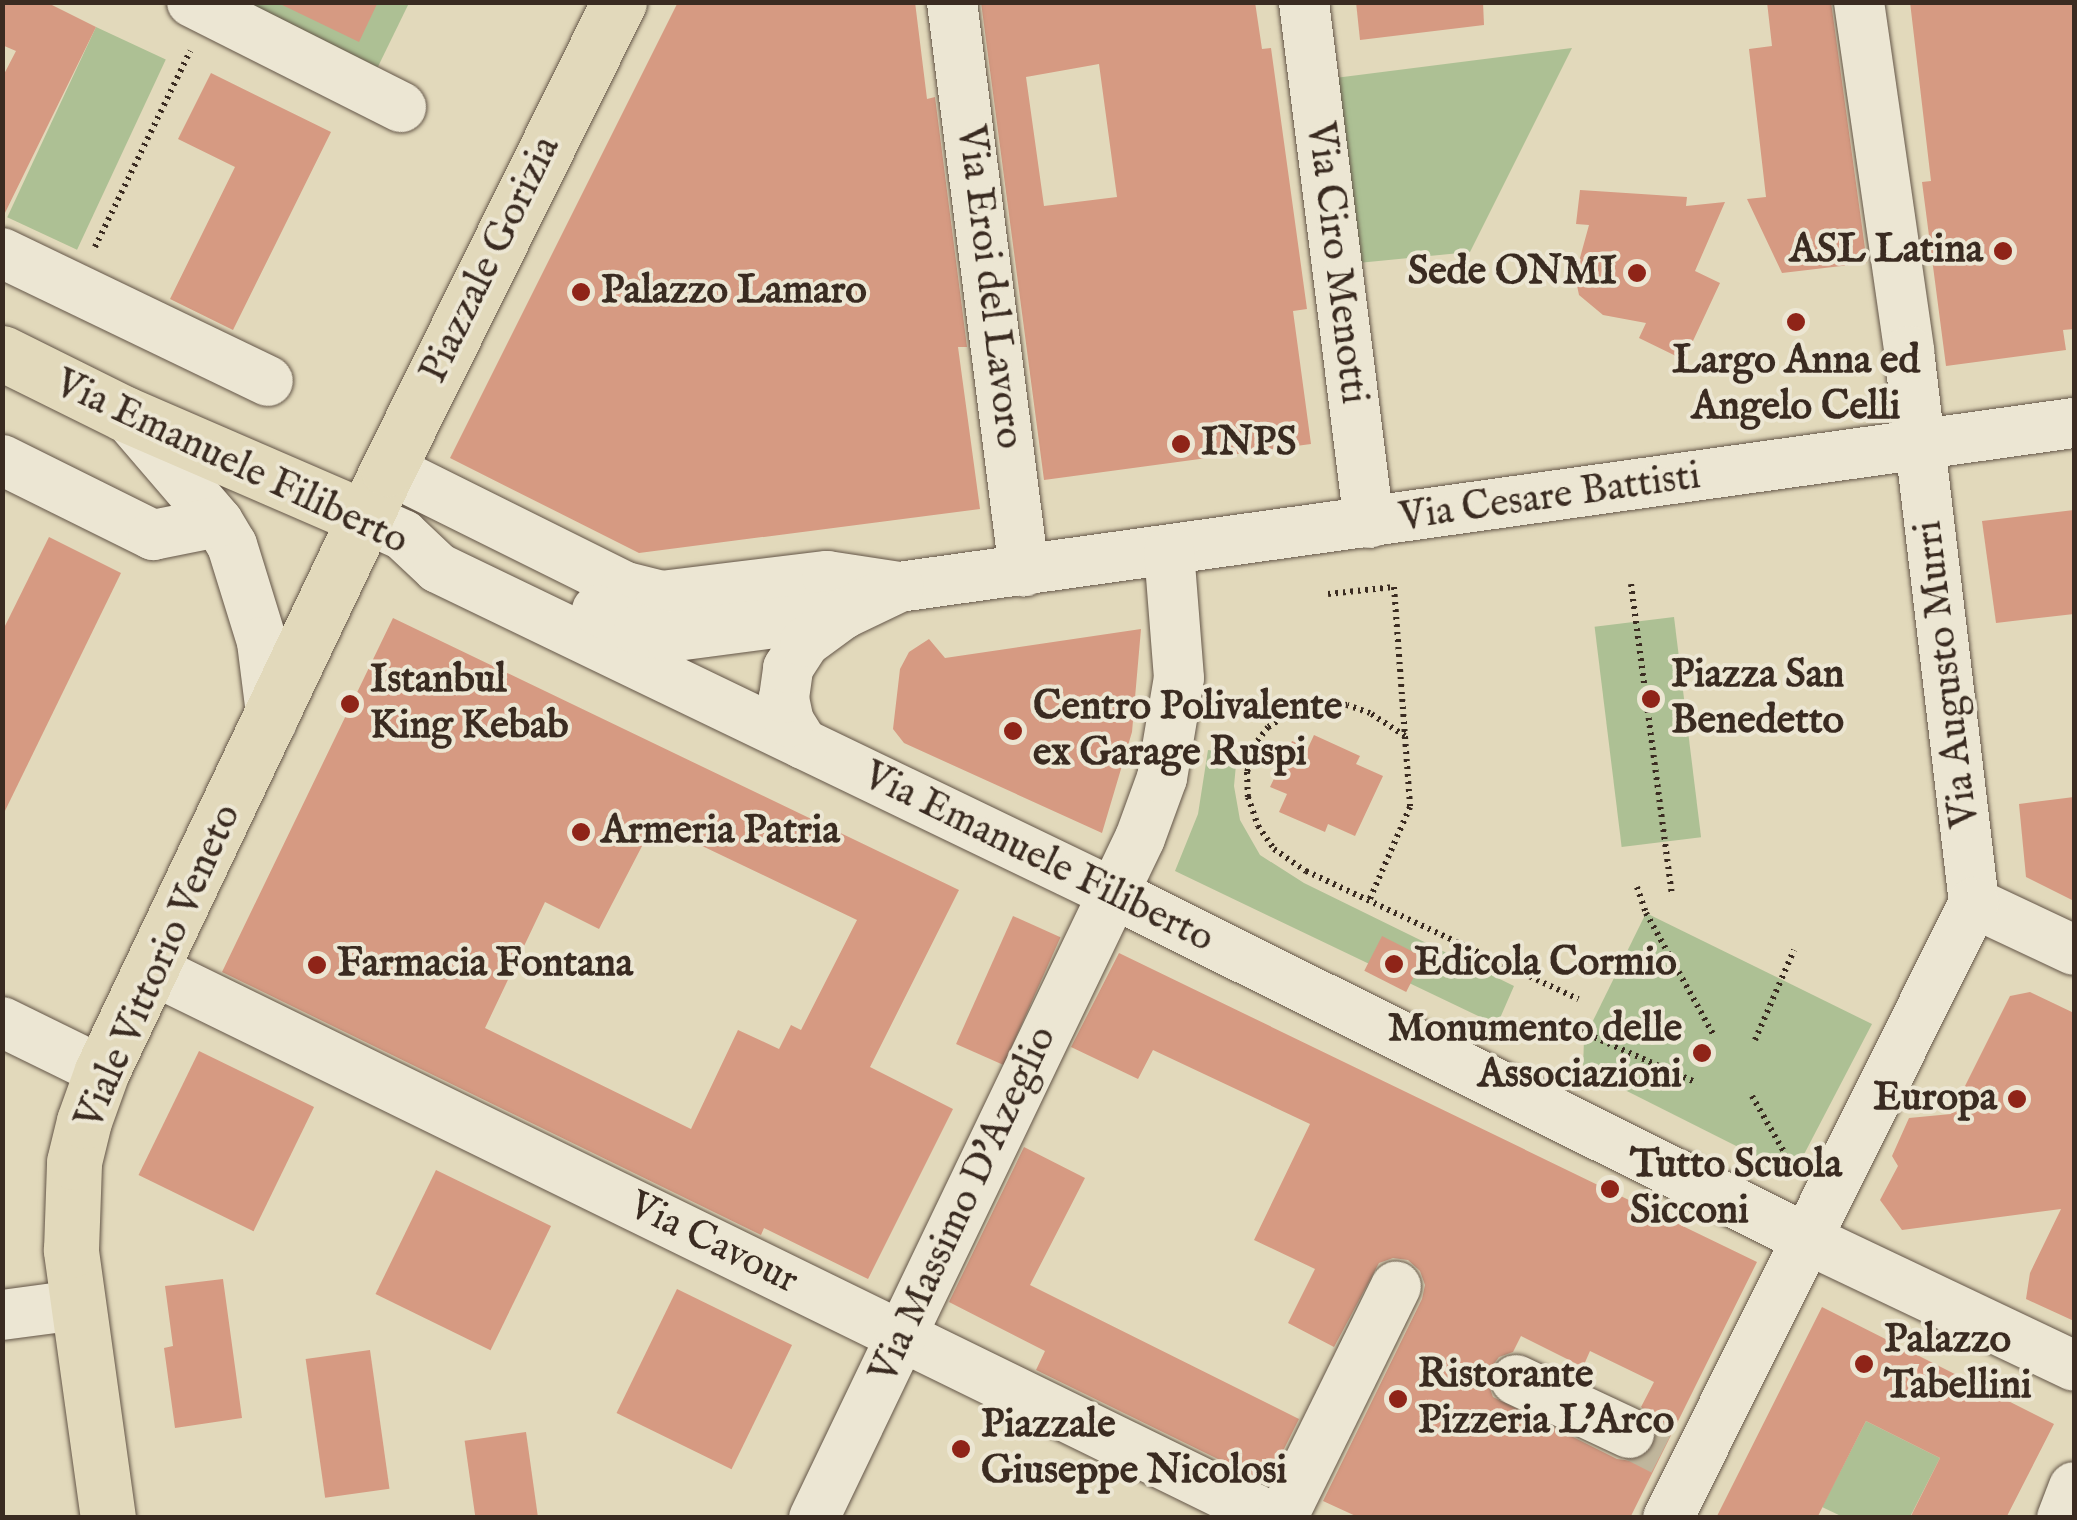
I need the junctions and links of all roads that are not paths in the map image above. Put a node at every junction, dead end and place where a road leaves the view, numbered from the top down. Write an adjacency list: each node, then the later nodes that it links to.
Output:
1 (619, 2): 14 (main road, Piazzale Gorizia)
2 (952, 2): 19 (street, Via Eroi del Lavoro)
3 (1304, 2): 16 (street, Via Ciro Menotti)
4 (1859, 2): 12 (street, Via Augusto Murri)
5 (201, 7): 6 (street)
6 (402, 108)
7 (2, 253): 9 (street)
8 (2, 353): 10 (main road, Via Emanuele Filiberto)
9 (268, 381)
10 (125, 414): 15 (street); 17 (main road, Via Emanuele Filiberto)
11 (2074, 424): 12 (street, Via Cesare Battisti)
12 (1921, 445): 16 (street, Via Cesare Battisti); 25 (street, Via Augusto Murri)
13 (2, 460): 15 (street, Via Emanuele Filiberto)
14 (388, 469): 17 (main road, Piazzale Gorizia); 20 (street)
15 (218, 522): 22 (street)
16 (1368, 523): 18 (street, Via Cesare Battisti)
17 (384, 526): 21 (street); 22 (main road, Viale Vittorio Veneto); 23 (street, Via Emanuele Filiberto)
18 (1169, 551): 19 (street, Via Cesare Battisti); 24 (street, Via Massimo D'Azeglio)
19 (1024, 572): 20 (street, Via Cesare Battisti)
20 (899, 587): 21 (street)
21 (843, 614): 23 (street)
22 (272, 722): 27 (main road, Viale Vittorio Veneto)
23 (803, 744): 24 (street, Via Emanuele Filiberto)
24 (1114, 893): 30 (street, Via Emanuele Filiberto); 34 (street, Via Massimo D'Azeglio)
25 (1974, 902): 26 (street); 30 (street)
26 (2074, 950)
27 (153, 970): 29 (main road, Viale Vittorio Veneto); 34 (street, Via Cavour)
28 (2, 1022): 29 (street)
29 (102, 1072): 32 (main road, Viale Vittorio Veneto)
30 (1809, 1240): 35 (street, Via Emanuele Filiberto); 37 (street)
31 (1396, 1286): 42 (street)
32 (78, 1304): 33 (street); 39 (main road, Viale Vittorio Veneto)
33 (2, 1315)
34 (900, 1335): 40 (street, Via Massimo D'Azeglio); 41 (street, Via Cavour)
35 (2074, 1366)
36 (1516, 1380): 37 (street)
37 (1662, 1450): 43 (street)
38 (2074, 1486): 44 (street)
39 (108, 1518)
40 (814, 1518)
41 (1273, 1518)
42 (1282, 1518)
43 (1668, 1518)
44 (2062, 1518)

